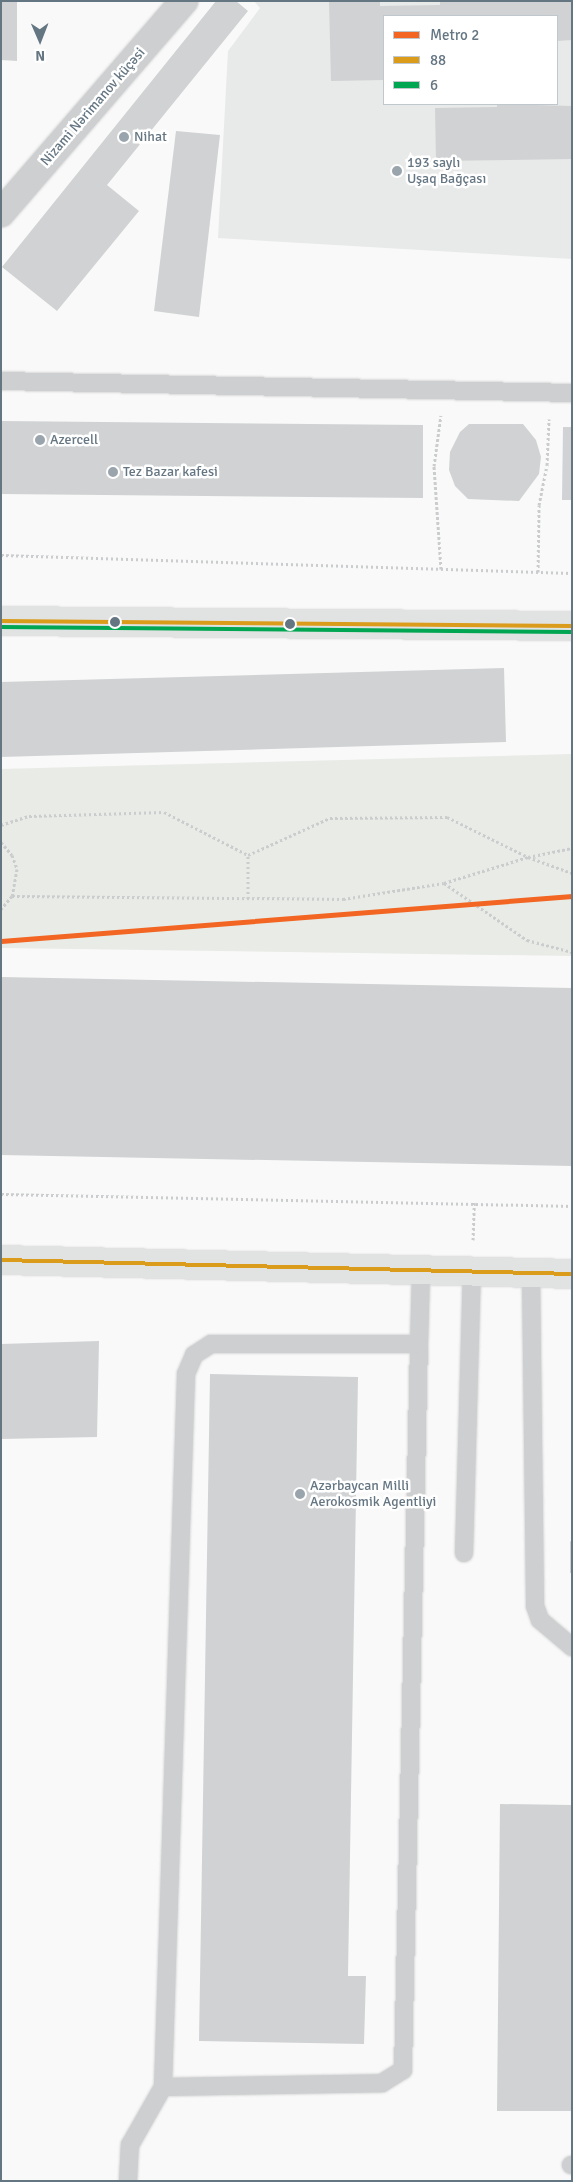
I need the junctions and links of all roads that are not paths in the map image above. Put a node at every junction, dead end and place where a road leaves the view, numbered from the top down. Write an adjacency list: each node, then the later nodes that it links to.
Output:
1 (184, 1): 2 (street, Nizami Nərimanov küçəsi)
2 (1, 213)
3 (1, 381): 4 (lane)
4 (569, 391)
5 (1, 621): 6 (main road)
6 (572, 626)
7 (1, 1260): 8 (main road)
8 (421, 1271): 9 (main road); 12 (lane)
9 (472, 1271): 10 (main road); 13 (lane)
10 (531, 1273): 11 (main road); 14 (lane)
11 (572, 1274)
12 (419, 1344): 15 (lane); 15 (lane)
13 (464, 1553)
14 (572, 1648)
15 (163, 2087): 16 (lane)
16 (128, 2181)

